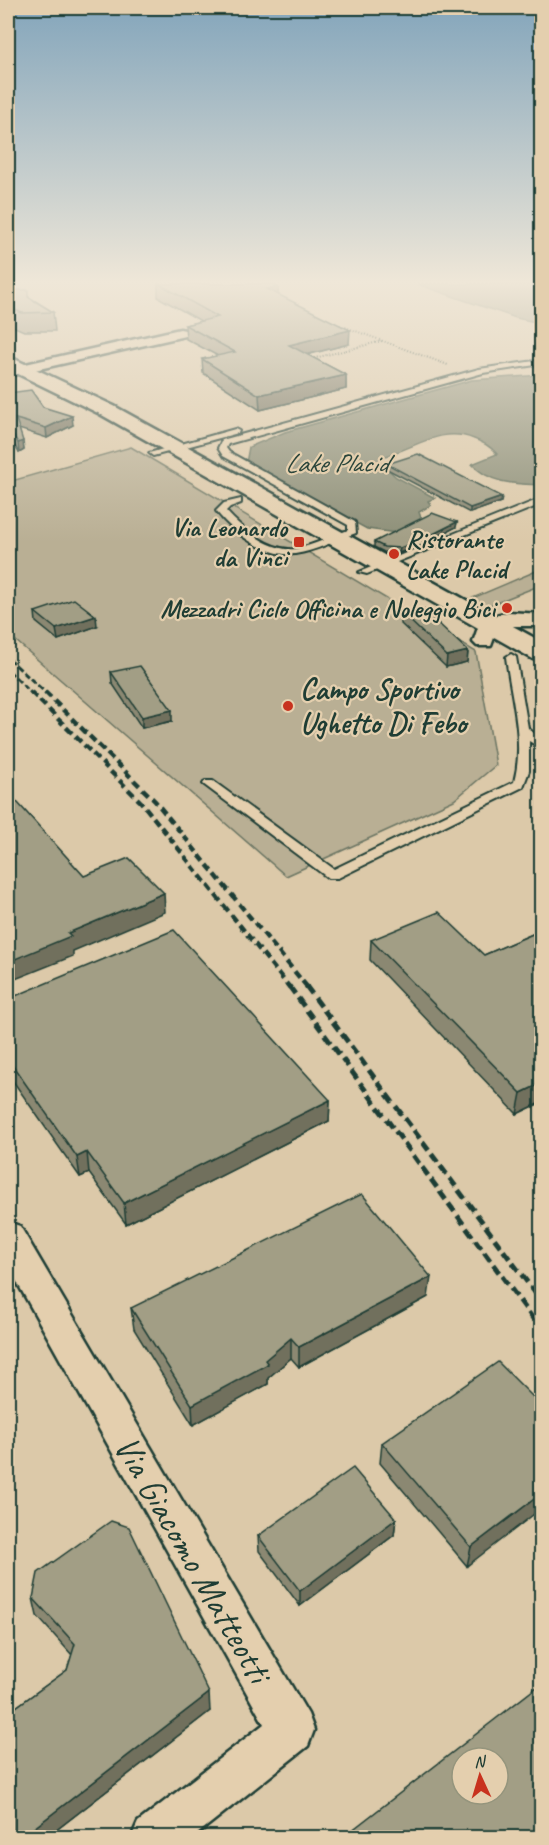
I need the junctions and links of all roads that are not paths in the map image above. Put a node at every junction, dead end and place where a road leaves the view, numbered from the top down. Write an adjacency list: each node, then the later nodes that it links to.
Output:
1 (15, 370): 4 (street)
2 (488, 370): 6 (lane)
3 (326, 406): 4 (lane)
4 (163, 450): 6 (street)
5 (542, 501): 7 (lane)
6 (326, 540): 7 (street)
7 (374, 568): 9 (street)
8 (542, 620): 9 (street)
9 (486, 632): 10 (street); 11 (street)
10 (511, 657): 11 (street); 12 (lane)
11 (541, 660)
12 (521, 728): 13 (lane); 14 (lane)
13 (542, 746)
14 (209, 784)
15 (8, 1236): 16 (street, Via Giacomo Matteotti)
16 (154, 1838)

